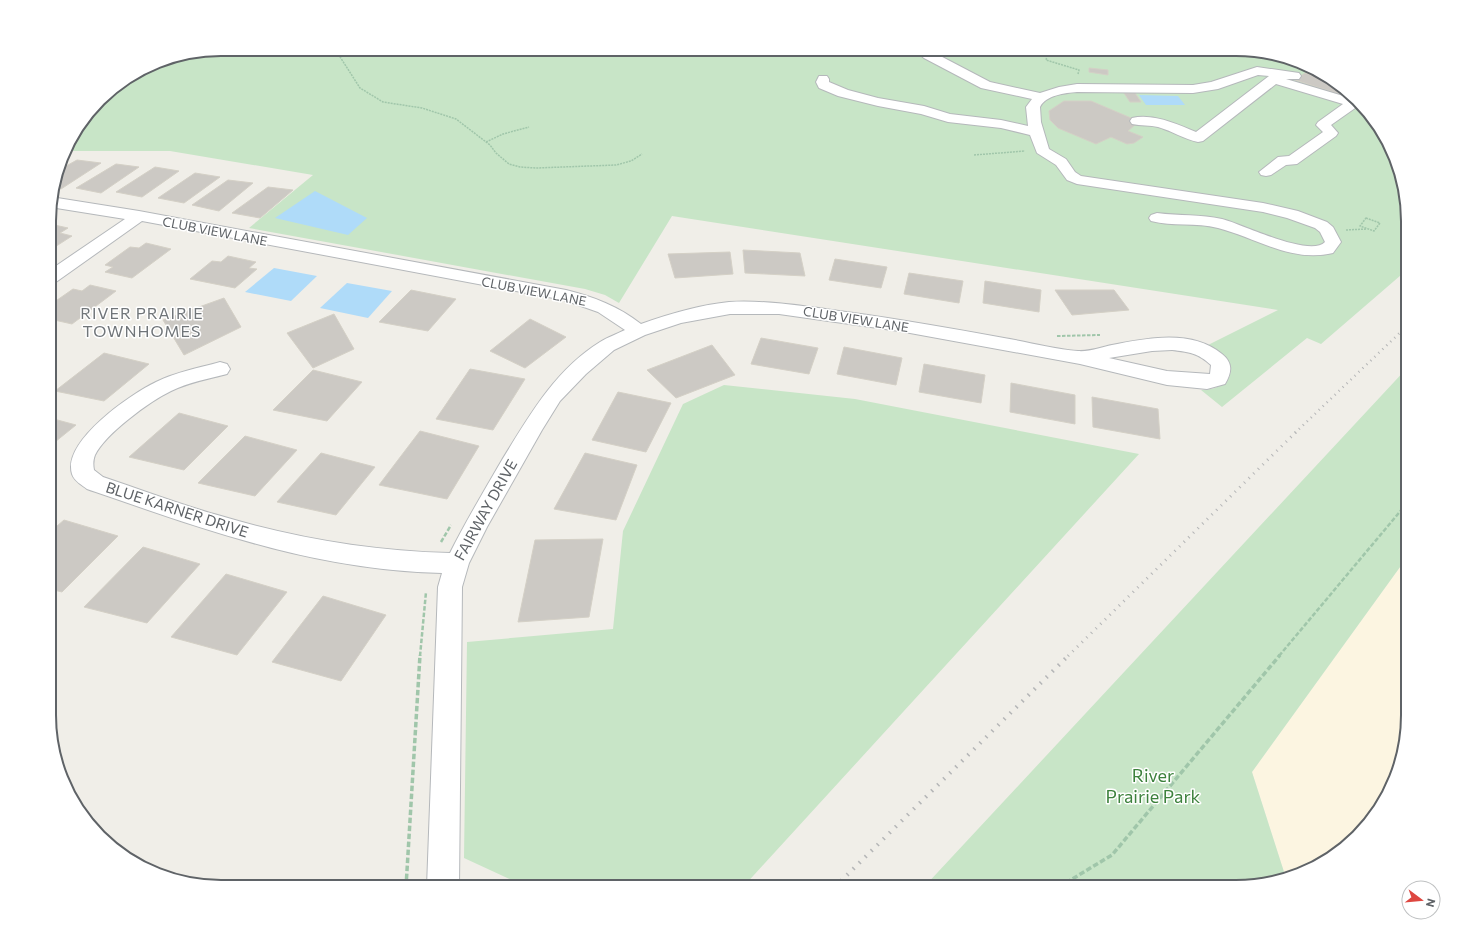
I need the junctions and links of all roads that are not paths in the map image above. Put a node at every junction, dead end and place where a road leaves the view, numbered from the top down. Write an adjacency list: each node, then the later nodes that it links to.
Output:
1 (930, 56): 4 (street)
2 (1295, 76): 4 (street)
3 (823, 79): 8 (street)
4 (1041, 97): 8 (street)
5 (1351, 102): 7 (street)
6 (1352, 103): 9 (street)
7 (1137, 121)
8 (1037, 132): 12 (street)
9 (1266, 172)
10 (57, 203): 11 (street, CLUB VIEW LANE)
11 (139, 216): 13 (street); 14 (street, CLUB VIEW LANE)
12 (1157, 218)
13 (56, 274)
14 (638, 331): 15 (street, CLUB VIEW LANE); 17 (street, FAIRWAY DRIVE)
15 (1080, 358): 15 (street, CLUB VIEW LANE)
16 (220, 369): 17 (street, BLUE KARNER DRIVE)
17 (445, 563): 18 (street, FAIRWAY DRIVE)
18 (443, 880)

